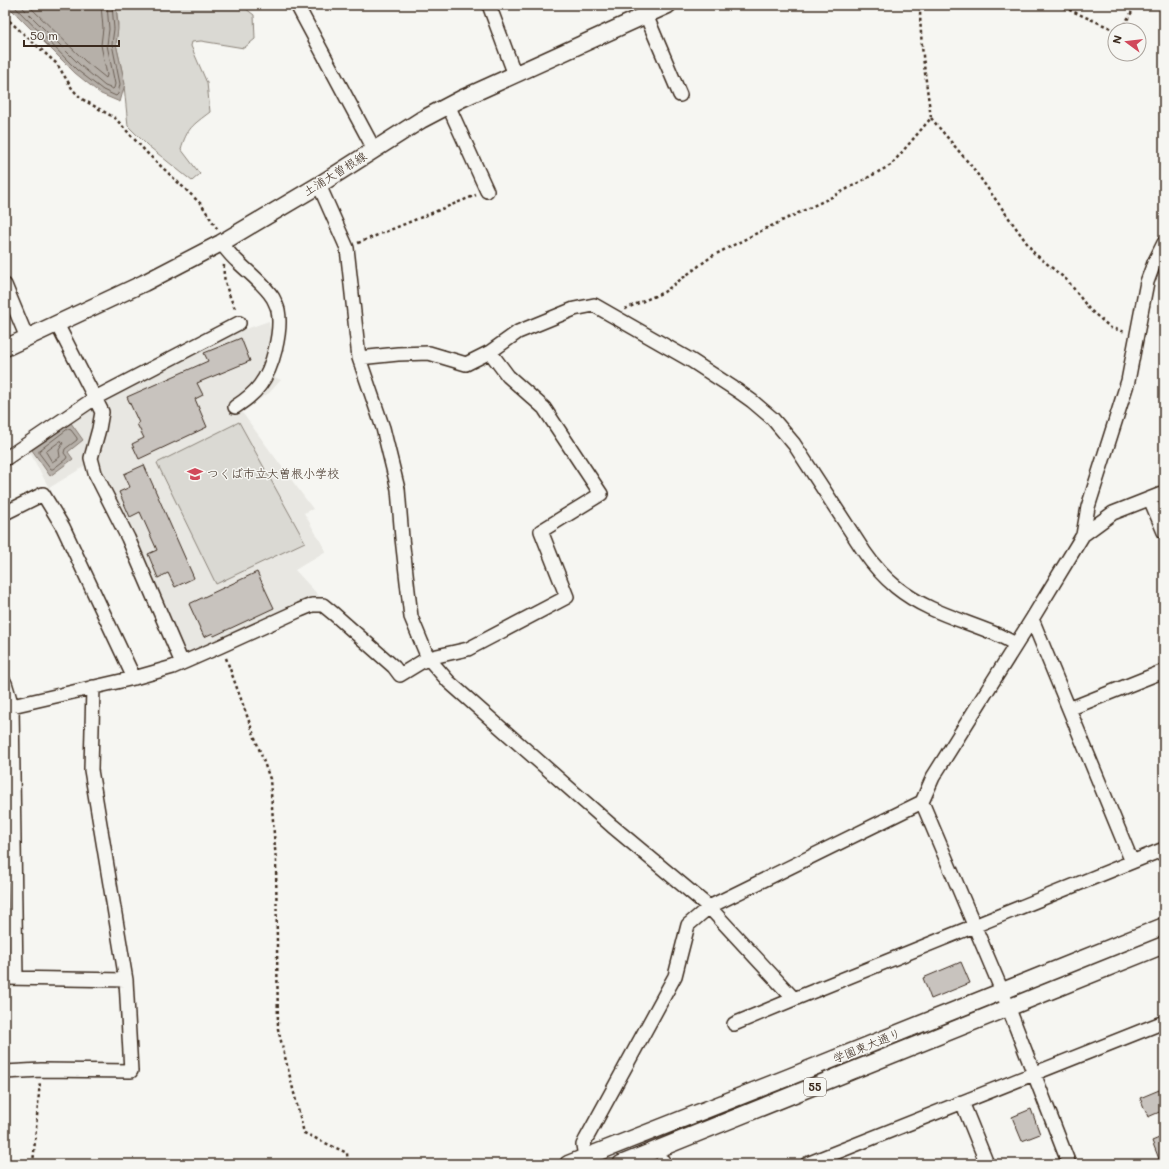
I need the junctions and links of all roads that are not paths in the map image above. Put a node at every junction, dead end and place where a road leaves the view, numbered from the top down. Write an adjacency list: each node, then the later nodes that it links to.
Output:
1 (297, 5): 8 (street)
2 (490, 5): 5 (street)
3 (668, 5): 4 (main road, 土浦大曽根線)
4 (646, 15): 5 (main road, 土浦大曽根線); 6 (street)
5 (515, 75): 7 (main road, 土浦大曽根線)
6 (680, 95)
7 (448, 105): 8 (main road, 土浦大曽根線); 10 (street)
8 (374, 149): 9 (main road, 土浦大曽根線)
9 (319, 185): 11 (main road, 土浦大曽根線); 19 (street)
10 (487, 191)
11 (223, 242): 15 (main road, 土浦大曽根線); 21 (street)
12 (1164, 242): 27 (street)
13 (5, 285): 16 (street)
14 (239, 323): 20 (street)
15 (57, 324): 16 (main road, 土浦大曽根線); 20 (street)
16 (27, 338): 17 (main road, 土浦大曽根線)
17 (5, 348)
18 (490, 352): 19 (street); 29 (street); 30 (street)
19 (359, 358): 30 (street)
20 (95, 398): 22 (street); 31 (street)
21 (235, 407)
22 (5, 459)
23 (1164, 493): 24 (street)
24 (1150, 499): 26 (street); 27 (street)
25 (5, 513): 33 (street)
26 (1164, 532)
27 (1083, 535): 28 (street)
28 (1032, 619): 29 (street); 37 (street)
29 (1016, 644): 38 (street)
30 (428, 658): 31 (street); 42 (street)
31 (182, 663): 33 (street)
32 (1164, 671): 37 (street)
33 (134, 678): 35 (street)
34 (5, 683): 36 (street)
35 (93, 687): 36 (street); 47 (street)
36 (9, 707): 41 (street)
37 (1069, 709): 40 (street)
38 (922, 802): 42 (street); 43 (street)
39 (1164, 849): 40 (street)
40 (1132, 862): 43 (street)
41 (10, 904): 46 (street)
42 (708, 907): 49 (street); 56 (street)
43 (974, 926): 48 (street); 49 (street)
44 (1164, 926): 48 (main road, 学園東大通り / 55)
45 (1164, 945): 50 (main road, 学園東大通り / 55)
46 (11, 978): 47 (street)
47 (126, 980): 53 (street)
48 (1002, 991): 50 (street); 56 (main road, 学園東大通り / 55)
49 (794, 999): 52 (street)
50 (1008, 1007): 54 (street); 59 (main road, 学園東大通り / 55)
51 (1164, 1022): 54 (street)
52 (734, 1024)
53 (5, 1072)
54 (1034, 1073): 55 (street); 62 (street)
55 (962, 1102): 57 (street); 61 (street)
56 (585, 1157): 58 (main road, 学園東大通り / 55)
57 (824, 1161): 60 (street)
58 (568, 1164)
59 (621, 1164)
60 (807, 1164)
61 (988, 1164)
62 (1069, 1164)

